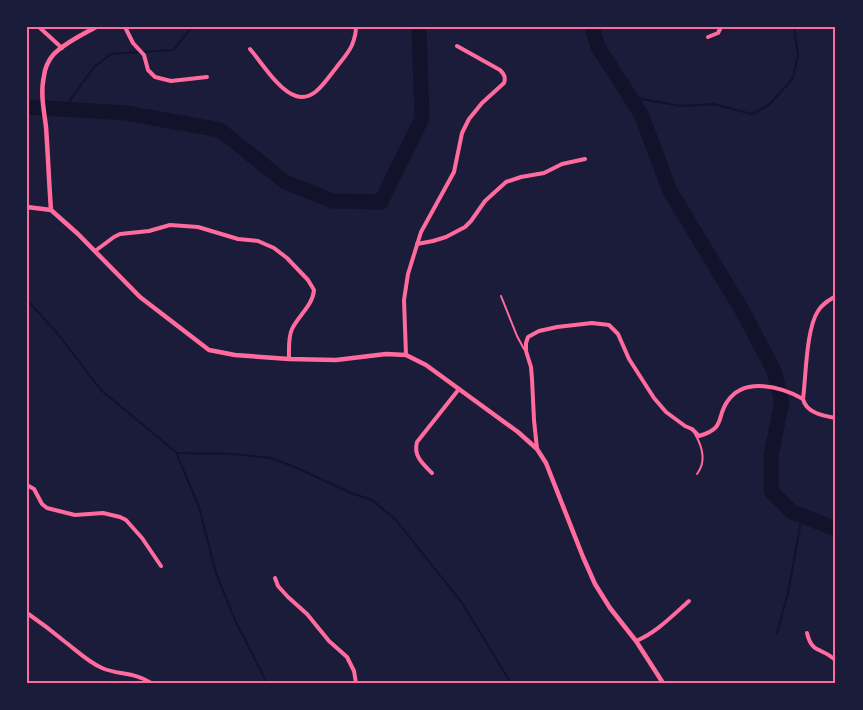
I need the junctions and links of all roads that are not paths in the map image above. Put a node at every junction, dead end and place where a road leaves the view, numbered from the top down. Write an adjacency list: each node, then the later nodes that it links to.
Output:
1 (39, 27): 8 (street)
2 (96, 27): 8 (street)
3 (126, 27): 10 (street)
4 (356, 27): 9 (street)
5 (721, 27): 6 (street)
6 (708, 37)
7 (457, 46): 14 (street)
8 (62, 48): 13 (street)
9 (250, 49)
10 (207, 77)
11 (585, 159): 14 (street)
12 (27, 207): 13 (street)
13 (51, 210): 15 (street)
14 (417, 244): 19 (street)
15 (95, 251): 20 (street); 20 (street)
16 (501, 296): 18 (lane)
17 (836, 296): 22 (street)
18 (526, 351): 24 (street); 25 (street)
19 (406, 355): 20 (street); 21 (street)
20 (289, 359)
21 (459, 389): 25 (street); 26 (street)
22 (803, 399): 23 (street); 24 (street)
23 (836, 418)
24 (692, 429): 27 (lane)
25 (537, 449): 34 (street)
26 (432, 473)
27 (697, 474)
28 (27, 485): 29 (street)
29 (161, 566)
30 (275, 578): 37 (street)
31 (689, 601): 34 (street)
32 (27, 613): 36 (street)
33 (807, 633): 35 (street)
34 (636, 641): 38 (street)
35 (836, 661)
36 (151, 683)
37 (356, 683)
38 (663, 683)

